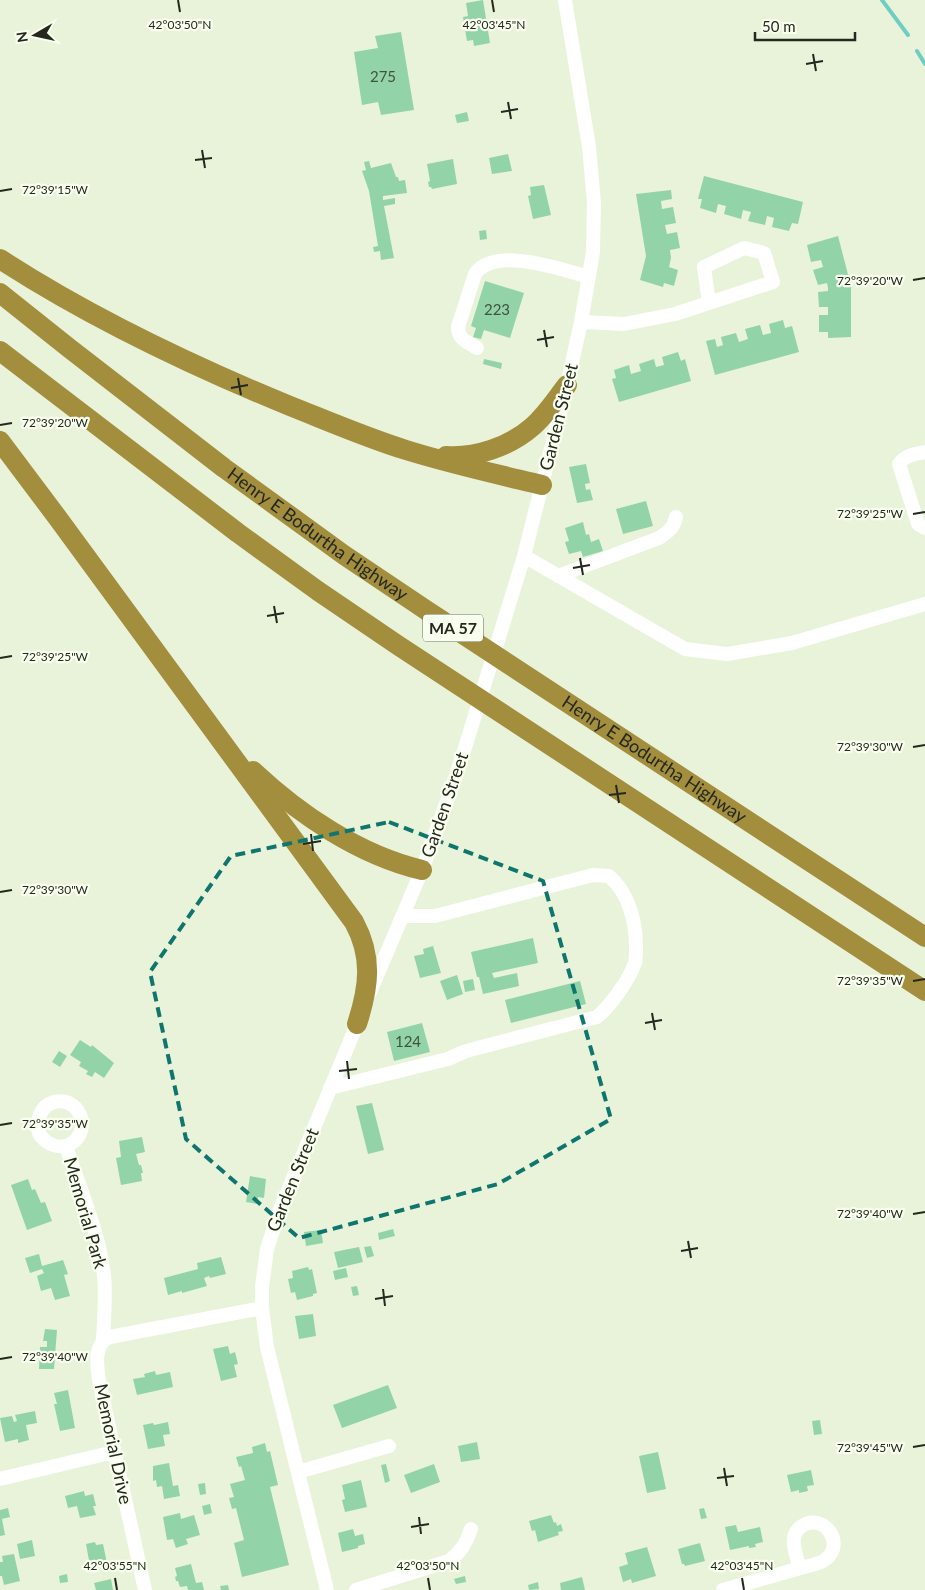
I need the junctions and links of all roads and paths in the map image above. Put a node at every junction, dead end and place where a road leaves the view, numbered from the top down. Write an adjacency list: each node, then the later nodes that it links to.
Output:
1 (565, 0): 3 (street, Garden Street)
2 (0, 259): 11 (highway)
3 (589, 277): 6 (street, Garden Street); 7 (street)
4 (0, 293): 22 (highway, Henry E Bodurtha Highway / MA 57)
5 (709, 303): 5 (street); 6 (street)
6 (581, 322): 9 (street, Garden Street)
7 (477, 348)
8 (0, 351): 23 (highway, MA 57)
9 (567, 385): 11 (highway); 13 (street, Garden Street)
10 (0, 441): 19 (highway)
11 (404, 450): 13 (highway)
12 (925, 452): 15 (street)
13 (542, 485): 16 (street, Garden Street)
14 (676, 517): 17 (street)
15 (925, 528)
16 (524, 556): 17 (street); 20 (street, Garden Street)
17 (558, 576): 18 (street)
18 (925, 604)
19 (202, 714): 20 (highway); 24 (highway)
20 (422, 870): 21 (street, Garden Street)
21 (402, 916): 24 (street, Garden Street); 25 (street)
22 (925, 937)
23 (925, 991)
24 (357, 1024): 25 (street, Garden Street)
25 (330, 1088): 27 (street, Garden Street)
26 (66, 1146): 28 (street, Memorial Park)
27 (262, 1308): 28 (street); 31 (street, Garden Street)
28 (103, 1341): 30 (street, Memorial Drive)
29 (389, 1446): 31 (street)
30 (114, 1452): 32 (street); 35 (street, Memorial Drive)
31 (298, 1472): 36 (street, Garden Street)
32 (0, 1479)
33 (471, 1529): 37 (street)
34 (800, 1568): 38 (street)
35 (145, 1590)
36 (327, 1590)
37 (356, 1590)
38 (723, 1590)

